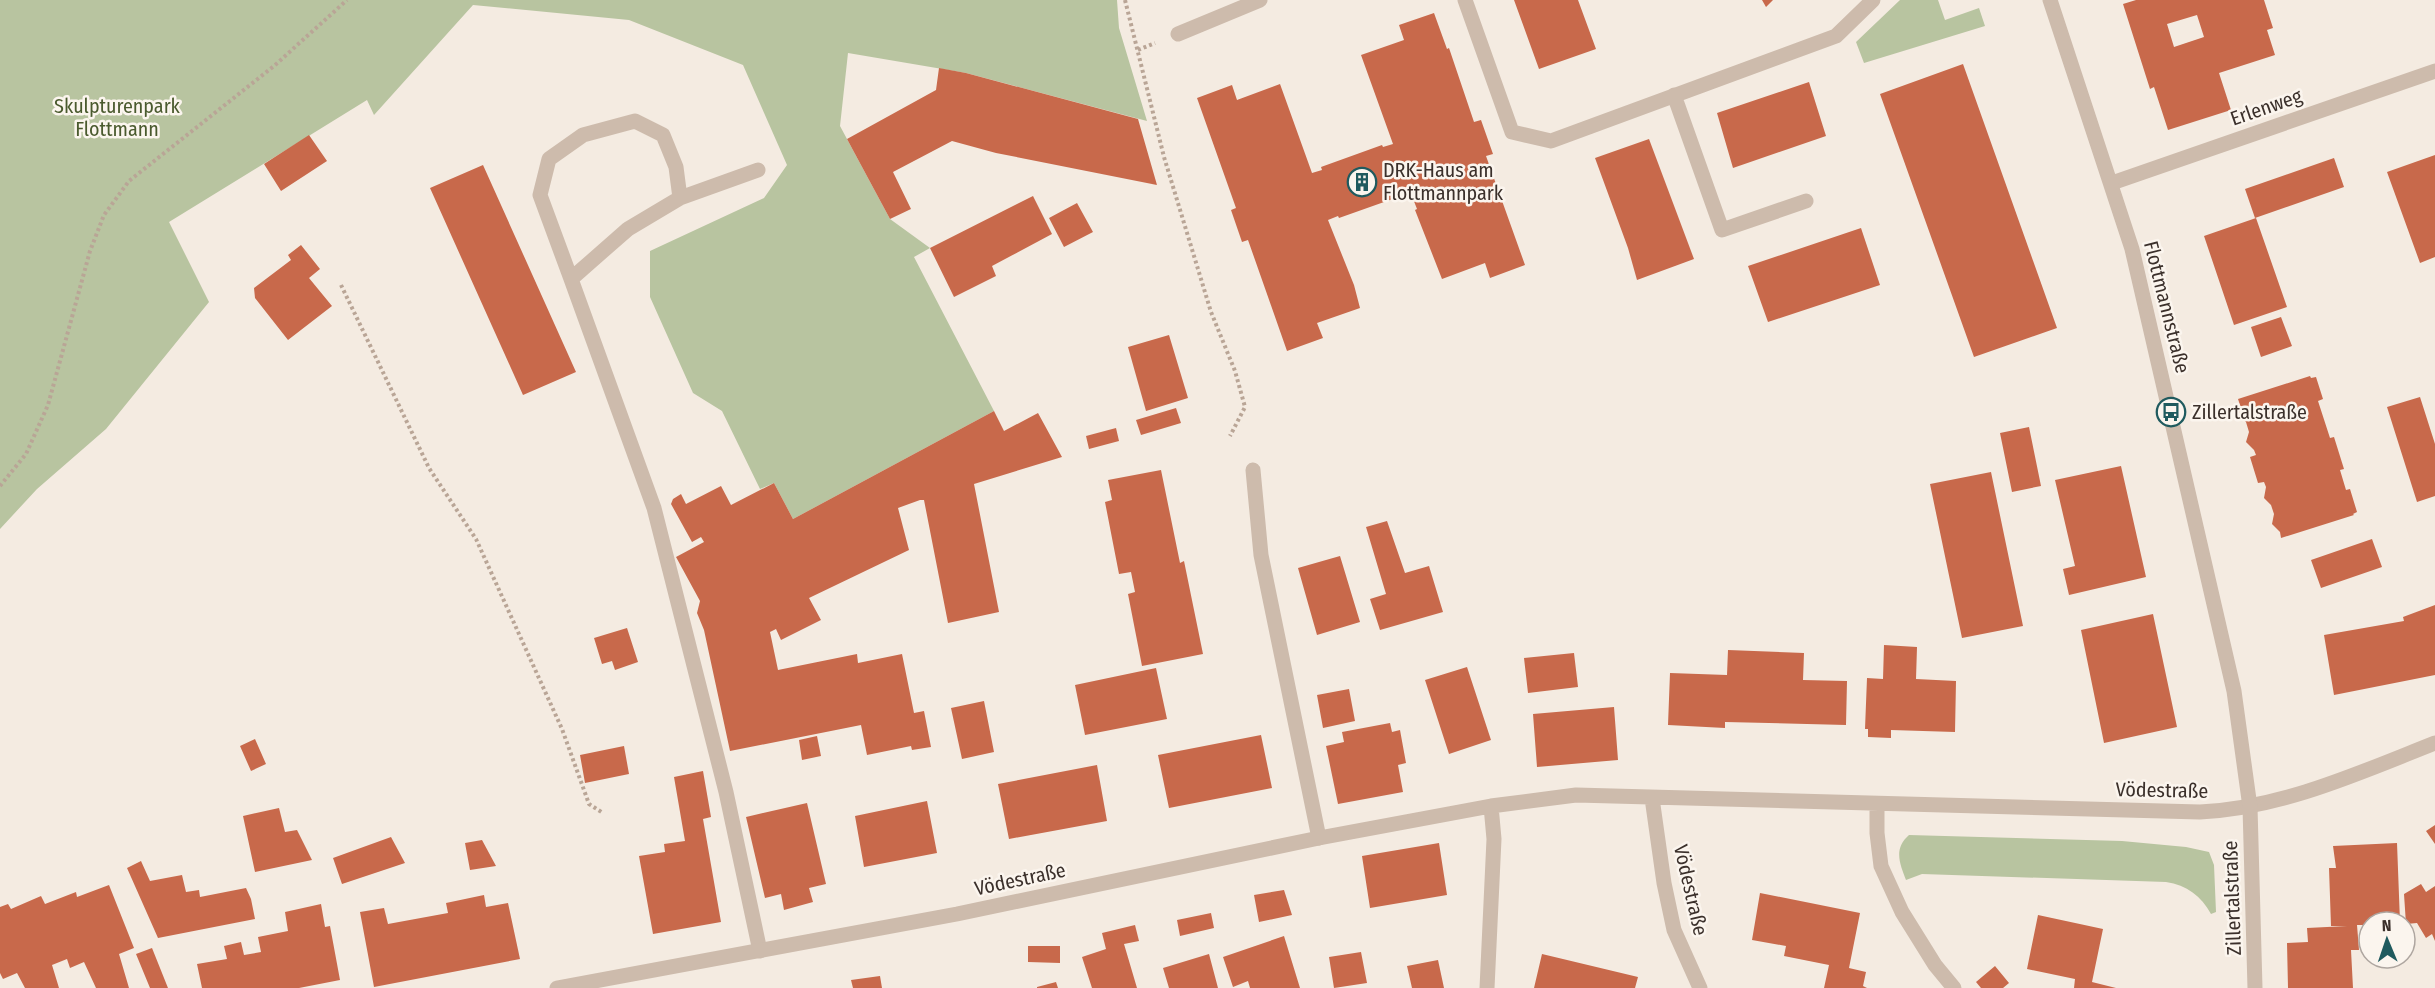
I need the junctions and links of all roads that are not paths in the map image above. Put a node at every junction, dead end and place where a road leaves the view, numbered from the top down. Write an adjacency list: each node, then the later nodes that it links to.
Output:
1 (1260, 0): 5 (street)
2 (1465, 0): 7 (street)
3 (1873, 0): 7 (street)
4 (2050, 0): 9 (street, Flottmannstraße)
5 (1178, 34)
6 (2435, 70): 9 (street, Erlenweg)
7 (1674, 95): 11 (street)
8 (758, 170): 10 (street)
9 (2112, 183): 18 (street, Flottmannstraße)
10 (680, 198): 12 (street); 12 (street)
11 (1806, 201)
12 (571, 279): 20 (street)
13 (1253, 470): 19 (street)
14 (2435, 743): 18 (street, Vödestraße)
15 (1652, 798): 16 (street, Vödestraße); 17 (street, Vödestraße); 23 (street, Vödestraße)
16 (1877, 805): 18 (street, Vödestraße); 24 (street)
17 (1491, 806): 19 (street, Vödestraße); 22 (street)
18 (2250, 807): 25 (street, Zillertalstraße)
19 (1319, 838): 20 (street, Vödestraße)
20 (760, 951): 21 (street, Vödestraße)
21 (557, 988)
22 (1487, 988)
23 (1700, 988)
24 (1954, 988)
25 (2255, 988)

